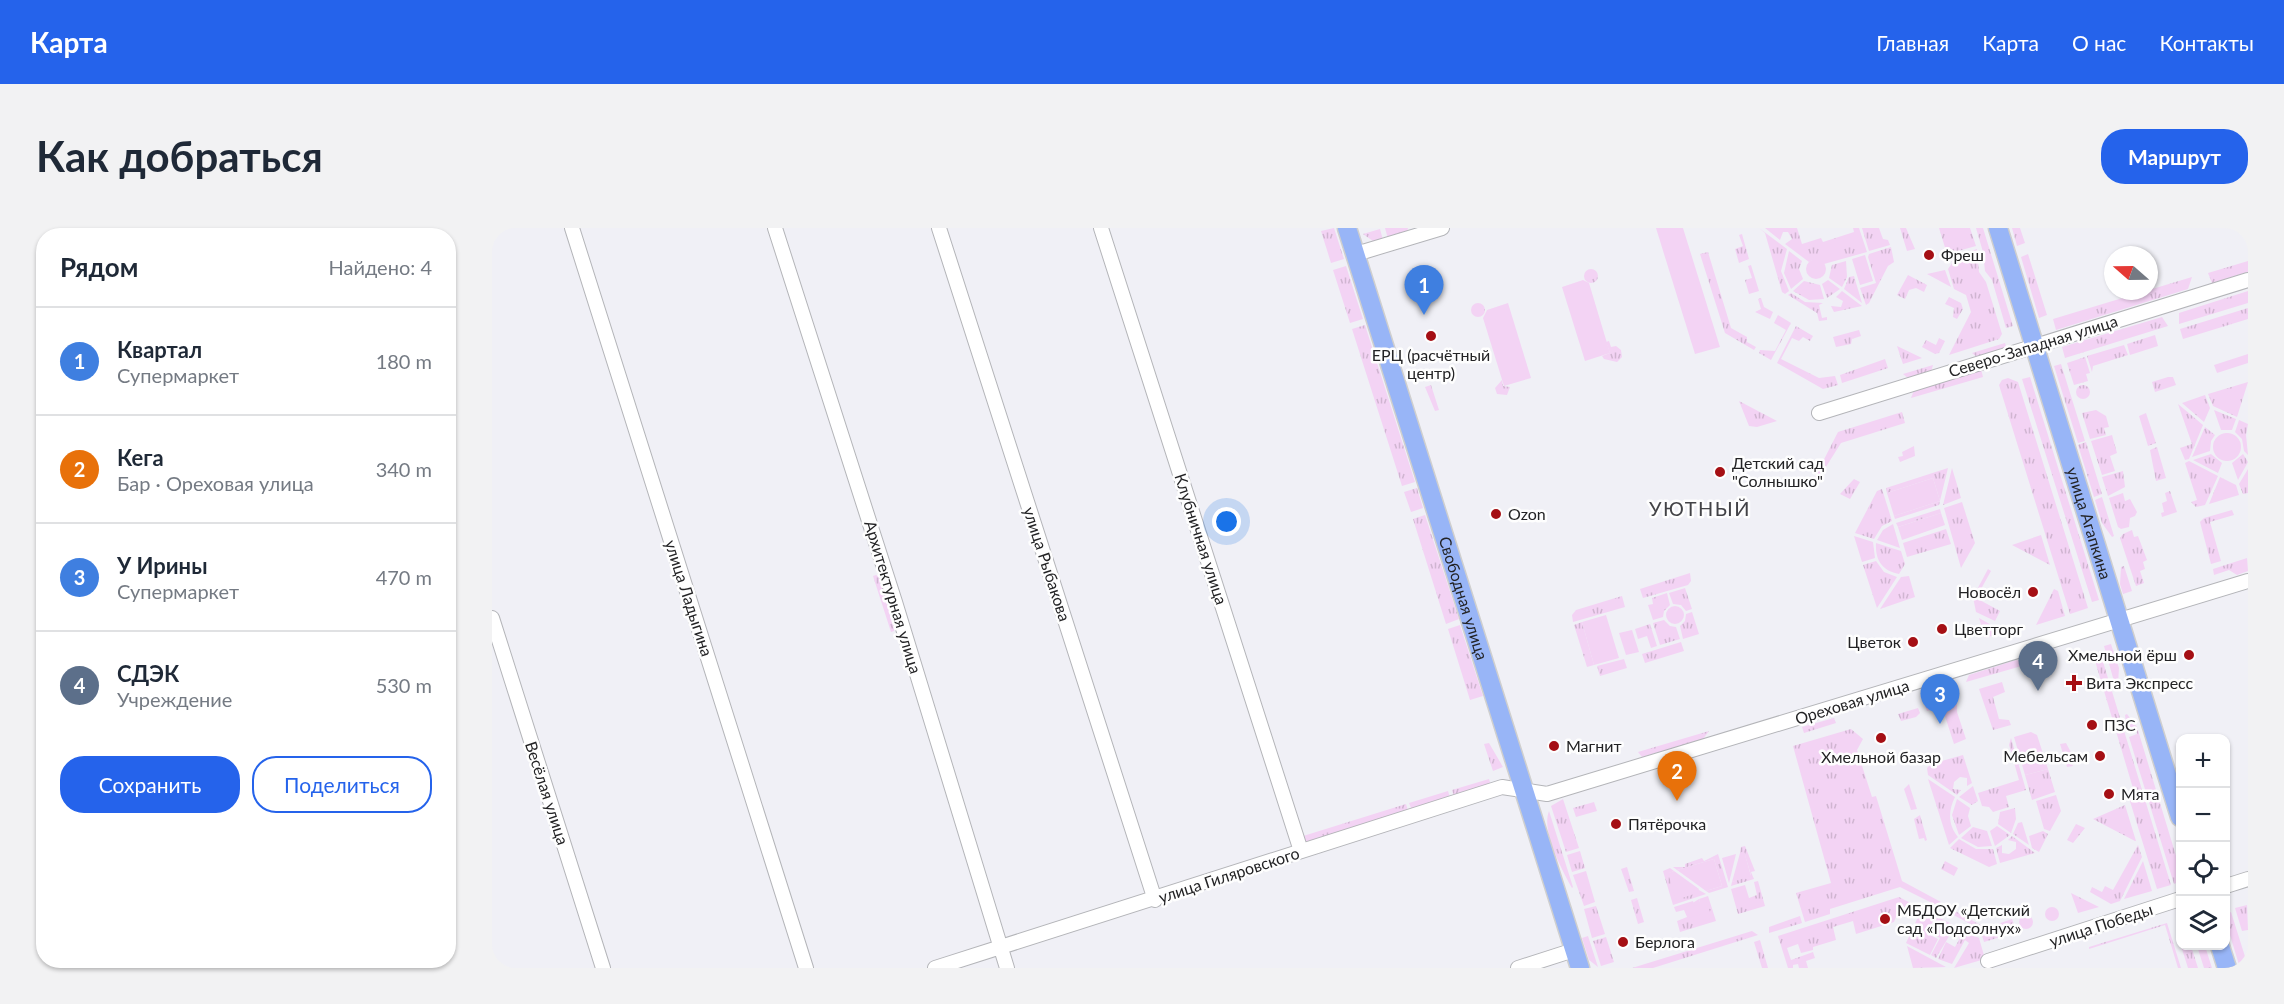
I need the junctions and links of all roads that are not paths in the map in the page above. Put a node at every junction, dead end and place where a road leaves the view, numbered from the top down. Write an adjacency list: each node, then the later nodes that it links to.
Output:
1 (572, 228): 27 (street, улица Ладыгина)
2 (775, 228): 22 (street, Архитектурная улица)
3 (939, 228): 20 (street, улица Рыбакова)
4 (1101, 228): 17 (street, Клубничная улица)
5 (1347, 228): 8 (main road, Свободная улица)
6 (1442, 228): 8 (street)
7 (1998, 228): 10 (main road, улица Агапкина)
8 (1356, 254): 15 (main road, Свободная улица)
9 (2248, 280): 10 (street, Северо-Западная улица)
10 (2034, 346): 11 (street, Северо-Западная улица); 14 (main road, улица Агапкина)
11 (1819, 412)
12 (2248, 581): 14 (street, Ореховая улица)
13 (492, 618): 26 (street, Весёлая улица)
14 (2119, 619): 15 (street, Ореховая улица); 16 (main road, улица Агапкина)
15 (1523, 790): 17 (street, улица Гиляровского); 23 (main road, Свободная улица)
16 (2176, 801)
17 (1301, 851): 20 (street, улица Гиляровского)
18 (2248, 879): 19 (street)
19 (2230, 885)
20 (1155, 900): 22 (street, улица Гиляровского)
21 (2176, 901): 25 (street, улица Победы)
22 (1001, 948): 28 (street, улица Гиляровского); 29 (street, Архитектурная улица)
23 (1574, 950): 30 (street); 31 (main road, Свободная улица)
24 (2222, 950): 32 (main road)
25 (1988, 961)
26 (603, 968)
27 (806, 968)
28 (935, 968)
29 (1007, 968)
30 (1518, 968)
31 (1580, 968)
32 (2227, 968)

